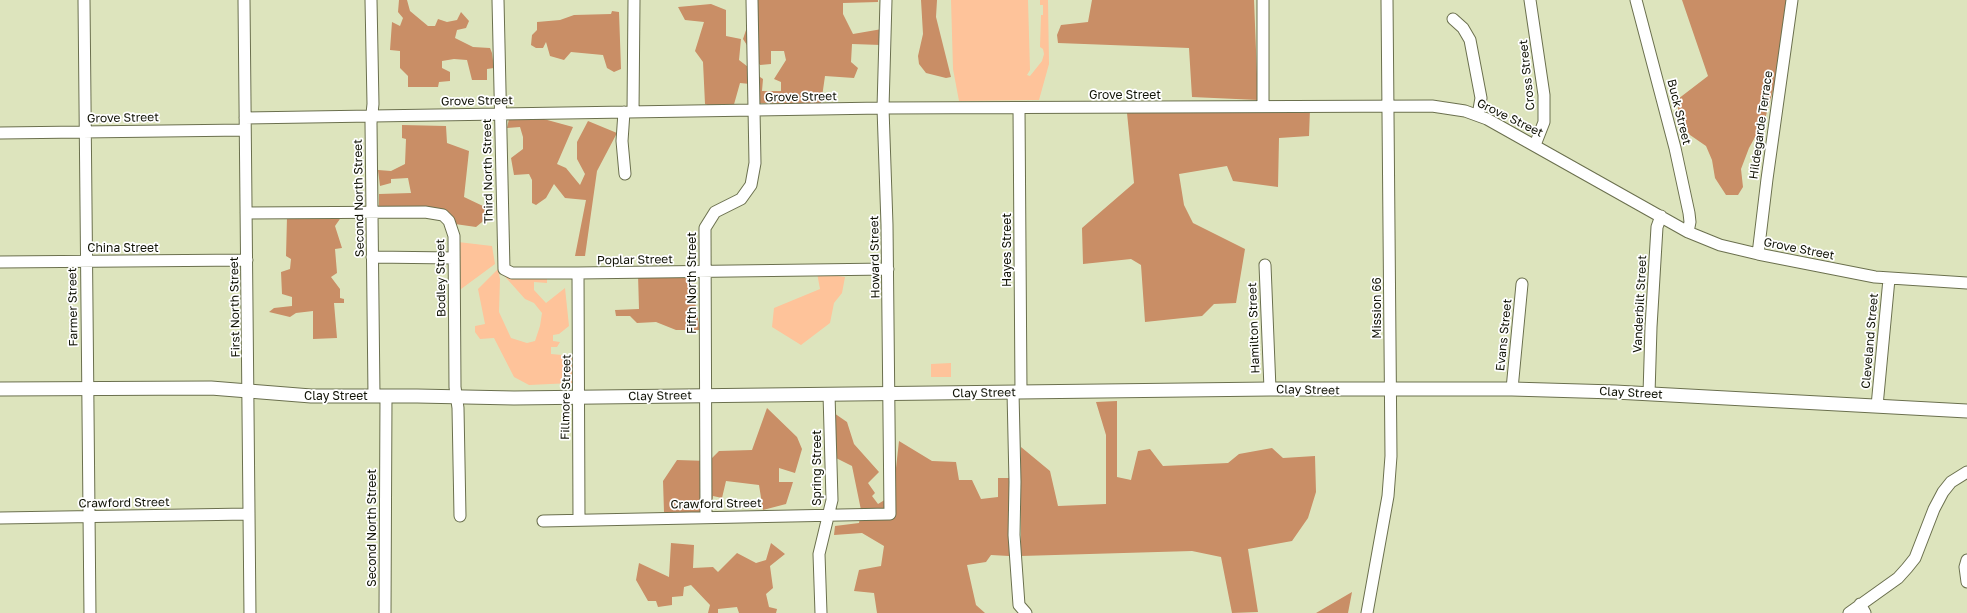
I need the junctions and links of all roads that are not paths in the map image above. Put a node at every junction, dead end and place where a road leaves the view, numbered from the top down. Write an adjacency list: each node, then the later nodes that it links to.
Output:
1 (84, 0): 26 (street, Farmer Street)
2 (244, 0): 23 (street, First North Street)
3 (371, 0): 22 (street, Second North Street)
4 (498, 0): 20 (street, Third North Street)
5 (634, 0): 19 (street)
6 (752, 0): 18 (street, Fifth North Street)
7 (886, 0): 16 (street, Howard Street)
8 (1263, 0): 14 (street)
9 (1387, 0): 15 (street, Mission 66)
10 (1530, 0): 27 (street, Cross Street)
11 (1636, 0): 32 (street, Buck Street)
12 (1792, 0): 33 (street, Hildegarde Terrace)
13 (1453, 19): 21 (street)
14 (1263, 106): 15 (street, Grove Street); 17 (street, Grove Street)
15 (1389, 106): 21 (street, Grove Street); 52 (street, Mission 66)
16 (883, 108): 17 (street, Grove Street); 18 (street, Grove Street); 41 (street, Howard Street)
17 (1019, 108): 53 (street, Hayes Street)
18 (754, 110): 19 (street, Grove Street); 42 (street, Fifth North Street)
19 (628, 112): 20 (street, Grove Street); 28 (street)
20 (500, 114): 22 (street, Grove Street); 40 (street, Third North Street)
21 (1478, 115): 27 (street, Grove Street)
22 (372, 116): 23 (street, Grove Street); 29 (street, Second North Street)
23 (245, 118): 24 (street, First North Street)
24 (245, 130): 26 (street, Grove Street); 30 (street, First North Street)
25 (0, 132): 26 (street, Grove Street)
26 (85, 132): 37 (street, Farmer Street)
27 (1535, 145): 31 (street, Grove Street)
28 (625, 174)
29 (372, 211): 30 (street, Bodley Street); 34 (street, Second North Street); 35 (street, Bodley Street)
30 (246, 213): 36 (street, First North Street)
31 (1661, 216): 32 (street, Grove Street); 56 (street, Vanderbilt Street)
32 (1688, 232): 33 (street, Grove Street)
33 (1758, 254): 44 (street, Grove Street)
34 (372, 257): 35 (street); 57 (street, Second North Street)
35 (454, 258): 59 (street, Bodley Street)
36 (247, 260): 37 (street, China Street); 51 (street, First North Street)
37 (86, 261): 38 (street, China Street); 47 (street, Farmer Street)
38 (0, 262)
39 (1265, 265): 49 (street, Hamilton Street)
40 (504, 269): 43 (street, Poplar Street)
41 (888, 269): 42 (street, Poplar Street); 55 (street, Howard Street)
42 (705, 272): 43 (street, Poplar Street); 58 (street, Fifth North Street)
43 (578, 274): 60 (street, Fillmore Street)
44 (1889, 279): 45 (street, Grove Street); 61 (street, Cleveland Street)
45 (1967, 283)
46 (1522, 284): 50 (street, Evans Street)
47 (87, 388): 48 (main road, Clay Street); 51 (main road, Clay Street); 68 (street, Farmer Street)
48 (0, 389)
49 (1270, 389): 52 (main road, Clay Street); 53 (main road, Clay Street)
50 (1512, 389): 52 (main road, Clay Street); 56 (main road, Clay Street)
51 (249, 390): 57 (main road, Clay Street); 64 (street, First North Street)
52 (1391, 390): 81 (street, Mission 66)
53 (1017, 392): 55 (main road, Clay Street); 80 (street, Hayes Street)
54 (829, 394): 55 (main road, Clay Street); 58 (main road, Clay Street); 67 (street, Spring Street)
55 (890, 394): 65 (street, Howard Street)
56 (1649, 394): 61 (main road, Clay Street)
57 (380, 396): 59 (main road, Clay Street); 78 (street, Second North Street)
58 (706, 396): 60 (main road, Clay Street); 69 (street, Fifth North Street)
59 (457, 397): 60 (main road, Clay Street); 66 (street, Bodley Street)
60 (579, 398): 71 (street, Fillmore Street)
61 (1877, 406): 62 (main road, Clay Street)
62 (1967, 411)
63 (1967, 472): 75 (street)
64 (248, 514): 68 (street, Crawford Street); 77 (street, First North Street)
65 (890, 514): 67 (street, Crawford Street)
66 (460, 516)
67 (828, 516): 69 (street, Crawford Street); 79 (street, Spring Street)
68 (89, 517): 70 (street, Crawford Street); 76 (street, Farmer Street)
69 (706, 517): 71 (street, Crawford Street)
70 (0, 518)
71 (579, 520): 72 (street, Crawford Street)
72 (543, 522)
73 (1967, 560): 74 (street)
74 (1967, 582)
75 (1862, 608): 82 (street)
76 (90, 613)
77 (250, 613)
78 (385, 613)
79 (821, 613)
80 (1026, 613)
81 (1367, 613)
82 (1849, 613)

